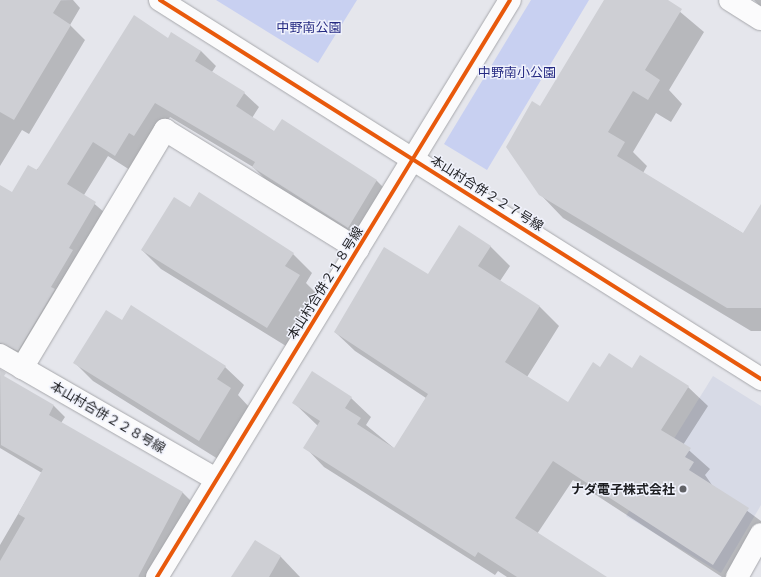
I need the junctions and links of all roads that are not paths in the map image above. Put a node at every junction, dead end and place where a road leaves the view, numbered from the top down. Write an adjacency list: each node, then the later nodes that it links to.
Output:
1 (160, 0): 5 (street, 本山村合併２２７号線)
2 (510, 0): 5 (street, 本山村合併２１８号線)
3 (730, 0): 4 (street)
4 (761, 19)
5 (414, 158): 6 (street, 本山村合併２１８号線); 9 (street, 本山村合併２２７号線)
6 (358, 249): 8 (street); 10 (street, 本山村合併２１８号線)
7 (0, 355): 8 (street, 本山村合併２２８号線)
8 (22, 368): 10 (street, 本山村合併２２８号線)
9 (761, 379)
10 (216, 479): 12 (street, 本山村合併２１８号線)
11 (761, 534): 13 (street)
12 (157, 577)
13 (737, 577)

